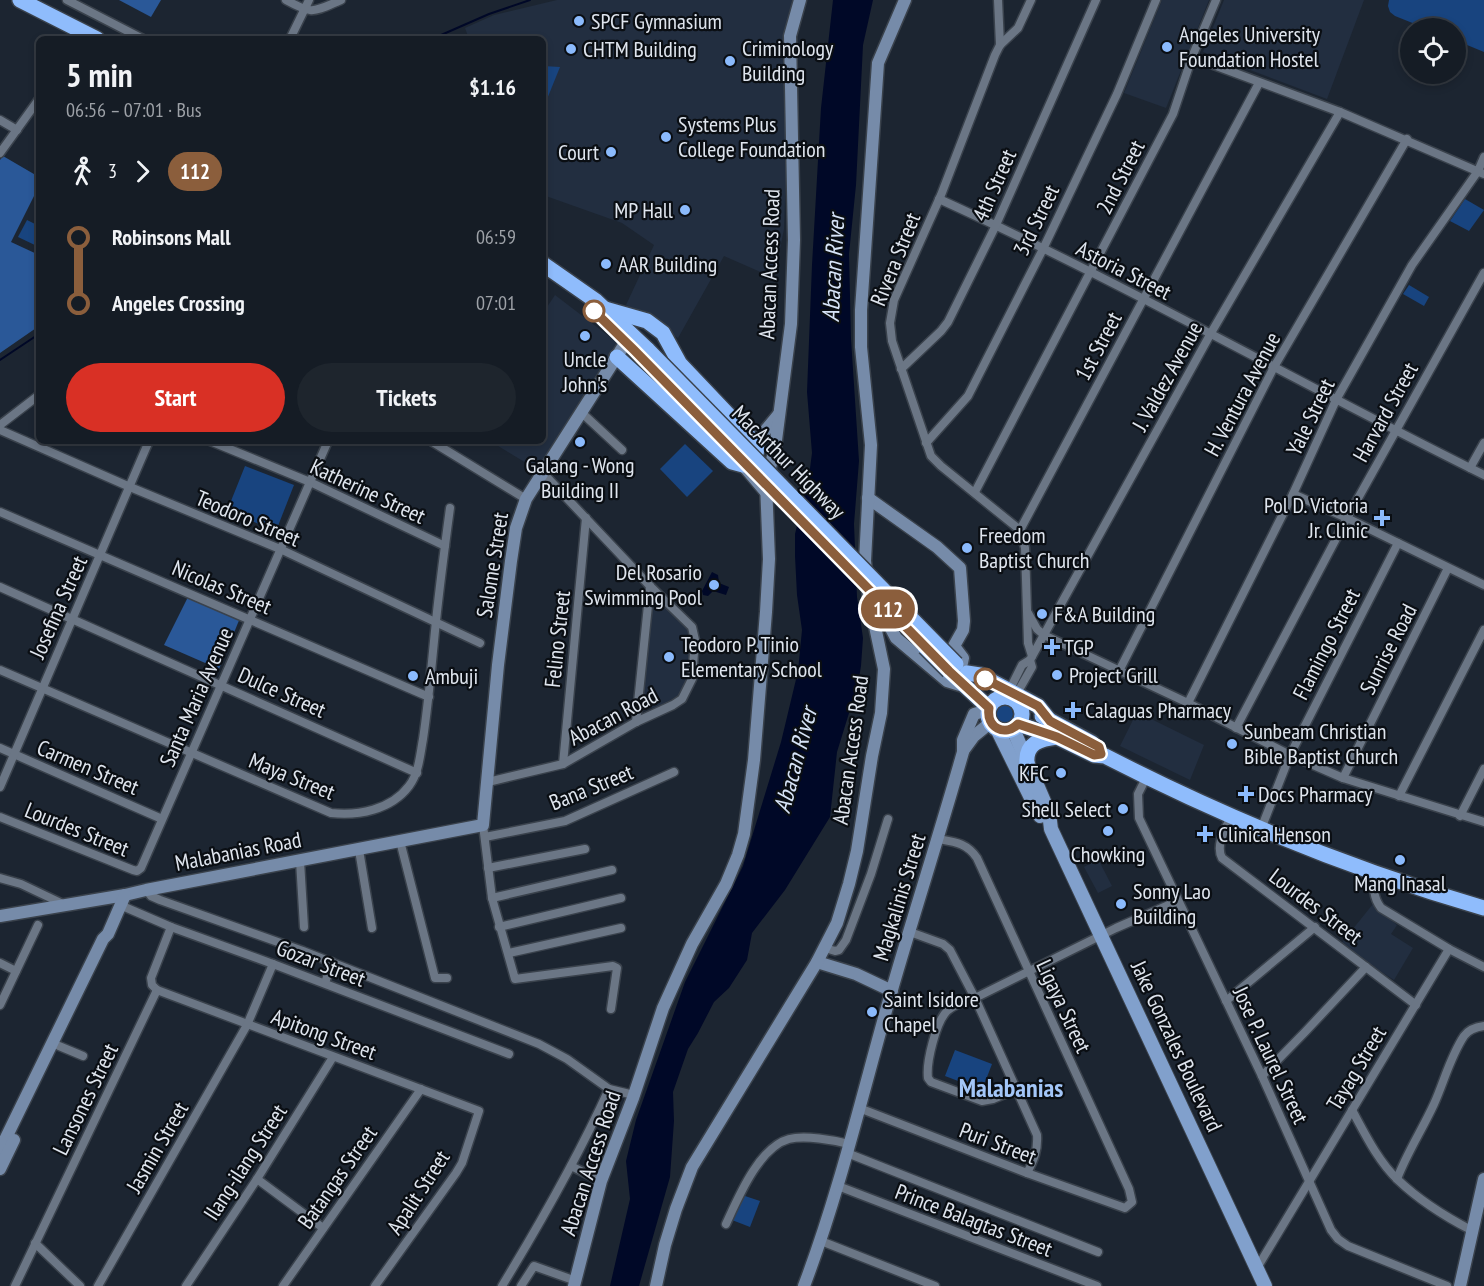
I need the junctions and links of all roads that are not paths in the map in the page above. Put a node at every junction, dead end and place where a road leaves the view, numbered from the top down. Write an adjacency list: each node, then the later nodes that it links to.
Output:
1 (20, 0): 14 (highway)
2 (67, 0): 15 (street)
3 (286, 0): 13 (street)
4 (309, 0): 13 (street)
5 (341, 0): 13 (street)
6 (800, 0): 46 (street, Abacan Access Road)
7 (905, 0): 67 (street, Abacan Access Road)
8 (998, 0): 17 (street)
9 (1031, 0): 17 (street, Rivera Street)
10 (1096, 0): 29 (street, 4th Street)
11 (1156, 0): 30 (street, 3rd Street)
12 (1216, 0): 18 (street, 2nd Street)
13 (304, 10): 16 (street)
14 (73, 34)
15 (137, 36)
16 (291, 36)
17 (1000, 45): 28 (street, Rivera Street)
18 (1192, 57): 19 (street); 32 (street, 2nd Street)
19 (1259, 83): 21 (street); 35 (street, 1st Street)
20 (36, 103): 23 (street)
21 (1340, 112): 24 (street); 38 (street, J. Valdez Avenue)
22 (0, 120): 23 (street)
23 (17, 130): 25 (street)
24 (1407, 139): 27 (street); 41 (street, H. Ventura Avenue)
25 (0, 153)
26 (1484, 157): 27 (street, Yale Street)
27 (1481, 172): 44 (street, Yale Street)
28 (939, 199): 29 (street, Astoria Street); 42 (street, Rivera Street)
29 (996, 225): 30 (street, Astoria Street); 42 (street, 4th Street)
30 (1043, 249): 32 (street, Astoria Street); 51 (street, 3rd Street)
31 (546, 266): 36 (highway, MacArthur Highway)
32 (1091, 273): 35 (street, Astoria Street); 65 (street, 2nd Street)
33 (1484, 273): 48 (street, Harvard Street)
34 (546, 274): 39 (highway, MacArthur Highway)
35 (1143, 300): 38 (street, Astoria Street); 73 (street, 1st Street)
36 (605, 309): 37 (highway); 39 (highway, MacArthur Highway)
37 (658, 329): 39 (highway); 50 (highway)
38 (1211, 333): 41 (street, Astoria Street); 90 (street, J. Valdez Avenue)
39 (638, 352): 40 (highway); 58 (highway); 95 (highway, MacArthur Highway, bridge)
40 (617, 357): 45 (street, Salome Street)
41 (1274, 367): 44 (street, Astoria Street); 94 (street, H. Ventura Avenue)
42 (901, 369): 51 (street, Rivera Street)
43 (36, 397): 47 (street)
44 (1336, 400): 48 (street, Astoria Street); 66 (street, Yale Street)
45 (582, 413): 57 (street); 60 (street, Salome Street)
46 (780, 413): 50 (street); 64 (street, Abacan Access Road)
47 (0, 425)
48 (1396, 429): 59 (street, Astoria Street); 72 (street, Harvard Street)
49 (0, 430): 63 (street, Teodoro Street)
50 (755, 443): 58 (highway)
51 (926, 443): 65 (street, Rivera Street)
52 (1484, 443): 59 (street)
53 (148, 444): 63 (street, Josefina Street)
54 (217, 444): 62 (street, Katherine Street)
55 (327, 444): 62 (street, Santa Maria Avenue)
56 (436, 444): 68 (street)
57 (622, 450)
58 (743, 465): 64 (street)
59 (1470, 468): 61 (street, Astoria Street)
60 (543, 473): 68 (street, Salome Street); 71 (street, Abacan Road)
61 (1484, 475)
62 (310, 482): 75 (street, Katherine Street); 76 (street, Santa Maria Avenue)
63 (130, 487): 76 (street, Teodoro Street); 77 (street, Josefina Street)
64 (765, 491): 188 (street, Abacan Access Road)
65 (975, 492): 73 (street, Rivera Street)
66 (1293, 494): 72 (street); 99 (street, Yale Street)
67 (868, 498): 78 (street, Abacan Access Road); 95 (street)
68 (526, 499): 117 (street, Salome Street)
69 (450, 508): 75 (street)
70 (0, 512): 77 (street, Nicolas Street)
71 (586, 518): 81 (street, Abacan Road); 110 (street, Felino Street)
72 (1347, 518): 74 (street); 103 (street, Harvard Street)
73 (1020, 530): 85 (street)
74 (1398, 543): 79 (street); 109 (street, Flamingo Street)
75 (445, 546): 88 (street)
76 (280, 549): 86 (street, Santa Maria Avenue); 88 (street, Teodoro Street)
77 (100, 555): 86 (street, Nicolas Street); 87 (street, Josefina Street)
78 (865, 561): 83 (street, Abacan Access Road); 84 (street)
79 (1448, 568): 80 (street); 116 (street, Sunrise Road)
80 (1484, 585)
81 (650, 586): 101 (street); 101 (street, Abacan Road)
82 (0, 587): 87 (street, Dulce Street)
83 (869, 598): 84 (street); 156 (street, Abacan Access Road)
84 (883, 600): 95 (street)
85 (1028, 613): 90 (street); 92 (street)
86 (250, 618): 96 (street, Santa Maria Avenue); 98 (street, Nicolas Street)
87 (74, 619): 96 (street, Dulce Street); 97 (street, Josefina Street)
88 (436, 622): 91 (street, Teodoro Street); 98 (street)
89 (1484, 630): 119 (street)
90 (1044, 635): 92 (street, J. Valdez Avenue); 94 (street)
91 (480, 643)
92 (1031, 658): 100 (street, J. Valdez Avenue)
93 (0, 670): 97 (street, Maya Street)
94 (1119, 671): 99 (street)
95 (959, 672): 100 (highway, MacArthur Highway)
96 (221, 684): 106 (street, Santa Maria Avenue); 114 (street, Dulce Street)
97 (42, 688): 106 (street, Maya Street); 107 (street, Josefina Street)
98 (429, 697): 114 (street)
99 (1188, 703): 103 (street)
100 (1001, 707): 102 (highway); 102 (highway, MacArthur Highway); 108 (highway, MacArthur Highway); 126 (main road, Jake Gonzales Boulevard); 129 (street, Magkalinis Street)
101 (636, 722): 110 (street, Abacan Road)
102 (1016, 726): 104 (highway, MacArthur Highway); 111 (main road, Jake Gonzales Boulevard)
103 (1236, 728): 109 (street)
104 (1057, 737): 108 (highway, MacArthur Highway); 111 (highway)
105 (0, 748): 107 (street, Carmen Street)
106 (191, 753): 114 (street, Maya Street); 123 (street, Santa Maria Avenue)
107 (14, 754): 118 (street, Josefina Street); 123 (street, Carmen Street)
108 (1101, 754): 115 (highway, MacArthur Highway)
109 (1290, 755): 116 (street); 127 (street, Flamingo Street)
110 (562, 764): 117 (street, Abacan Road)
111 (1026, 764): 126 (main road, Jake Gonzales Boulevard)
112 (1484, 769): 121 (street)
113 (674, 772): 128 (street, Bana Street)
114 (417, 773)
115 (1147, 776): 120 (highway, MacArthur Highway); 143 (street, Jose P. Laurel Street)
116 (1343, 778): 119 (street)
117 (488, 782): 128 (street, Salome Street)
118 (0, 787)
119 (1399, 796): 121 (street)
120 (1231, 816): 127 (highway, MacArthur Highway); 151 (street, Lourdes Street)
121 (1460, 816): 125 (street)
122 (0, 817): 134 (street, Lourdes Street)
123 (162, 819): 134 (street, Santa Maria Avenue)
124 (888, 819): 156 (street)
125 (1484, 822)
126 (1049, 824): 155 (main road, Jake Gonzales Boulevard)
127 (1261, 829): 137 (highway, MacArthur Highway)
128 (484, 831): 130 (street, Malabanias Road); 135 (street)
129 (938, 839): 154 (street, Magkalinis Street); 166 (street, Ligaya Street)
130 (400, 842): 132 (street, Malabanias Road); 167 (street)
131 (585, 849): 135 (street)
132 (359, 850): 133 (street, Malabanias Road); 152 (street)
133 (300, 861): 139 (street, Malabanias Road); 149 (street)
134 (141, 868)
135 (488, 868): 140 (street)
136 (612, 870): 140 (street)
137 (1376, 873): 145 (highway, MacArthur Highway); 157 (street)
138 (0, 878): 144 (street)
139 (146, 890): 142 (street, Malabanias Road); 159 (street)
140 (492, 898): 150 (street)
141 (621, 898): 150 (street)
142 (123, 900): 144 (street, Malabanias Road); 148 (street, Gozar Street); 176 (street)
143 (1178, 901): 155 (street); 172 (street, Jose P. Laurel Street)
144 (63, 904): 146 (street, Malabanias Road)
145 (1484, 908)
146 (0, 916)
147 (38, 926): 165 (street)
148 (171, 927): 162 (street, Gozar Street); 169 (street, Lansones Street)
149 (304, 927)
150 (499, 927): 158 (street)
151 (1315, 927): 163 (street, Lourdes Street); 172 (street)
152 (372, 928)
153 (621, 928): 158 (street)
154 (910, 932): 170 (street, Magkalinis Street); 171 (street)
155 (1102, 935): 166 (street); 210 (main road, Jake Gonzales Boulevard)
156 (825, 948): 161 (street, Abacan Access Road)
157 (1449, 949): 164 (street); 174 (street, Tayag Street)
158 (509, 953): 175 (street)
159 (332, 962): 168 (street); 186 (street)
160 (0, 963): 165 (street)
161 (818, 963): 170 (street); 221 (street, Abacan Access Road)
162 (273, 964): 168 (street, Gozar Street); 177 (street, Jasmin Street)
163 (1366, 967): 174 (street, Lourdes Street); 184 (street)
164 (1484, 967)
165 (16, 971): 173 (street)
166 (1028, 971): 171 (street); 203 (street, Ligaya Street)
167 (447, 978)
168 (324, 983): 180 (street, Gozar Street)
169 (157, 990): 177 (street, Apitong Street); 208 (street, Lansones Street)
170 (892, 991): 189 (street, Magkalinis Street)
171 (975, 998): 187 (street); 187 (street)
172 (1226, 1001): 184 (street, Jose P. Laurel Street)
173 (0, 1005)
174 (1416, 1005): 190 (street, Tayag Street)
175 (610, 1009)
176 (68, 1019): 179 (street); 183 (street)
177 (247, 1025): 182 (street, Apitong Street); 215 (street, Jasmin Street)
178 (1484, 1026): 198 (street)
179 (59, 1046): 181 (street); 183 (street)
180 (509, 1054)
181 (83, 1056)
182 (333, 1057): 185 (street, Apitong Street); 197 (street, Ilang-ilang Street)
183 (44, 1067): 192 (street); 195 (street)
184 (1262, 1076): 201 (street, Jose P. Laurel Street)
185 (421, 1089): 191 (street, Apitong Street); 205 (street, Batangas Street)
186 (609, 1089): 188 (street); 194 (street)
187 (1017, 1089): 196 (street)
188 (634, 1095): 200 (street, Abacan Access Road)
189 (860, 1108): 193 (street, Magkalinis Street); 196 (street, Puri Street)
190 (1352, 1110): 198 (street); 201 (street, Tayag Street)
191 (479, 1111): 218 (street, Apalit Street)
192 (0, 1150)
193 (847, 1152): 202 (street, Magkalinis Street); 204 (street); 209 (street)
194 (571, 1166): 200 (street); 219 (street)
195 (0, 1168)
196 (1027, 1173): 203 (street, Puri Street)
197 (257, 1179): 205 (street); 216 (street, Ilang-ilang Street)
198 (1397, 1179): 206 (street)
199 (1484, 1179): 206 (street)
200 (601, 1181): 211 (street, Abacan Access Road)
201 (1310, 1181): 210 (street, Tayag Street); 226 (street, Jose P. Laurel Street)
202 (838, 1186): 207 (street, Magkalinis Street); 212 (street, Prince Balagtas Street)
203 (1125, 1208)
204 (726, 1224)
205 (323, 1228): 217 (street, Batangas Street)
206 (1471, 1230): 227 (street)
207 (821, 1241): 222 (street, Magkalinis Street); 223 (street)
208 (36, 1244): 213 (street, Lansones Street); 214 (street)
209 (1098, 1252)
210 (1257, 1268): 225 (main road, Jake Gonzales Boulevard)
211 (575, 1283): 220 (street)
212 (1080, 1283): 224 (street, Prince Balagtas Street)
213 (15, 1286)
214 (80, 1286)
215 (98, 1286)
216 (186, 1286)
217 (282, 1286)
218 (375, 1286)
219 (502, 1286)
220 (521, 1286)
221 (656, 1286)
222 (804, 1286)
223 (935, 1286)
224 (1097, 1286)
225 (1266, 1286)
226 (1447, 1286)
227 (1460, 1286)

